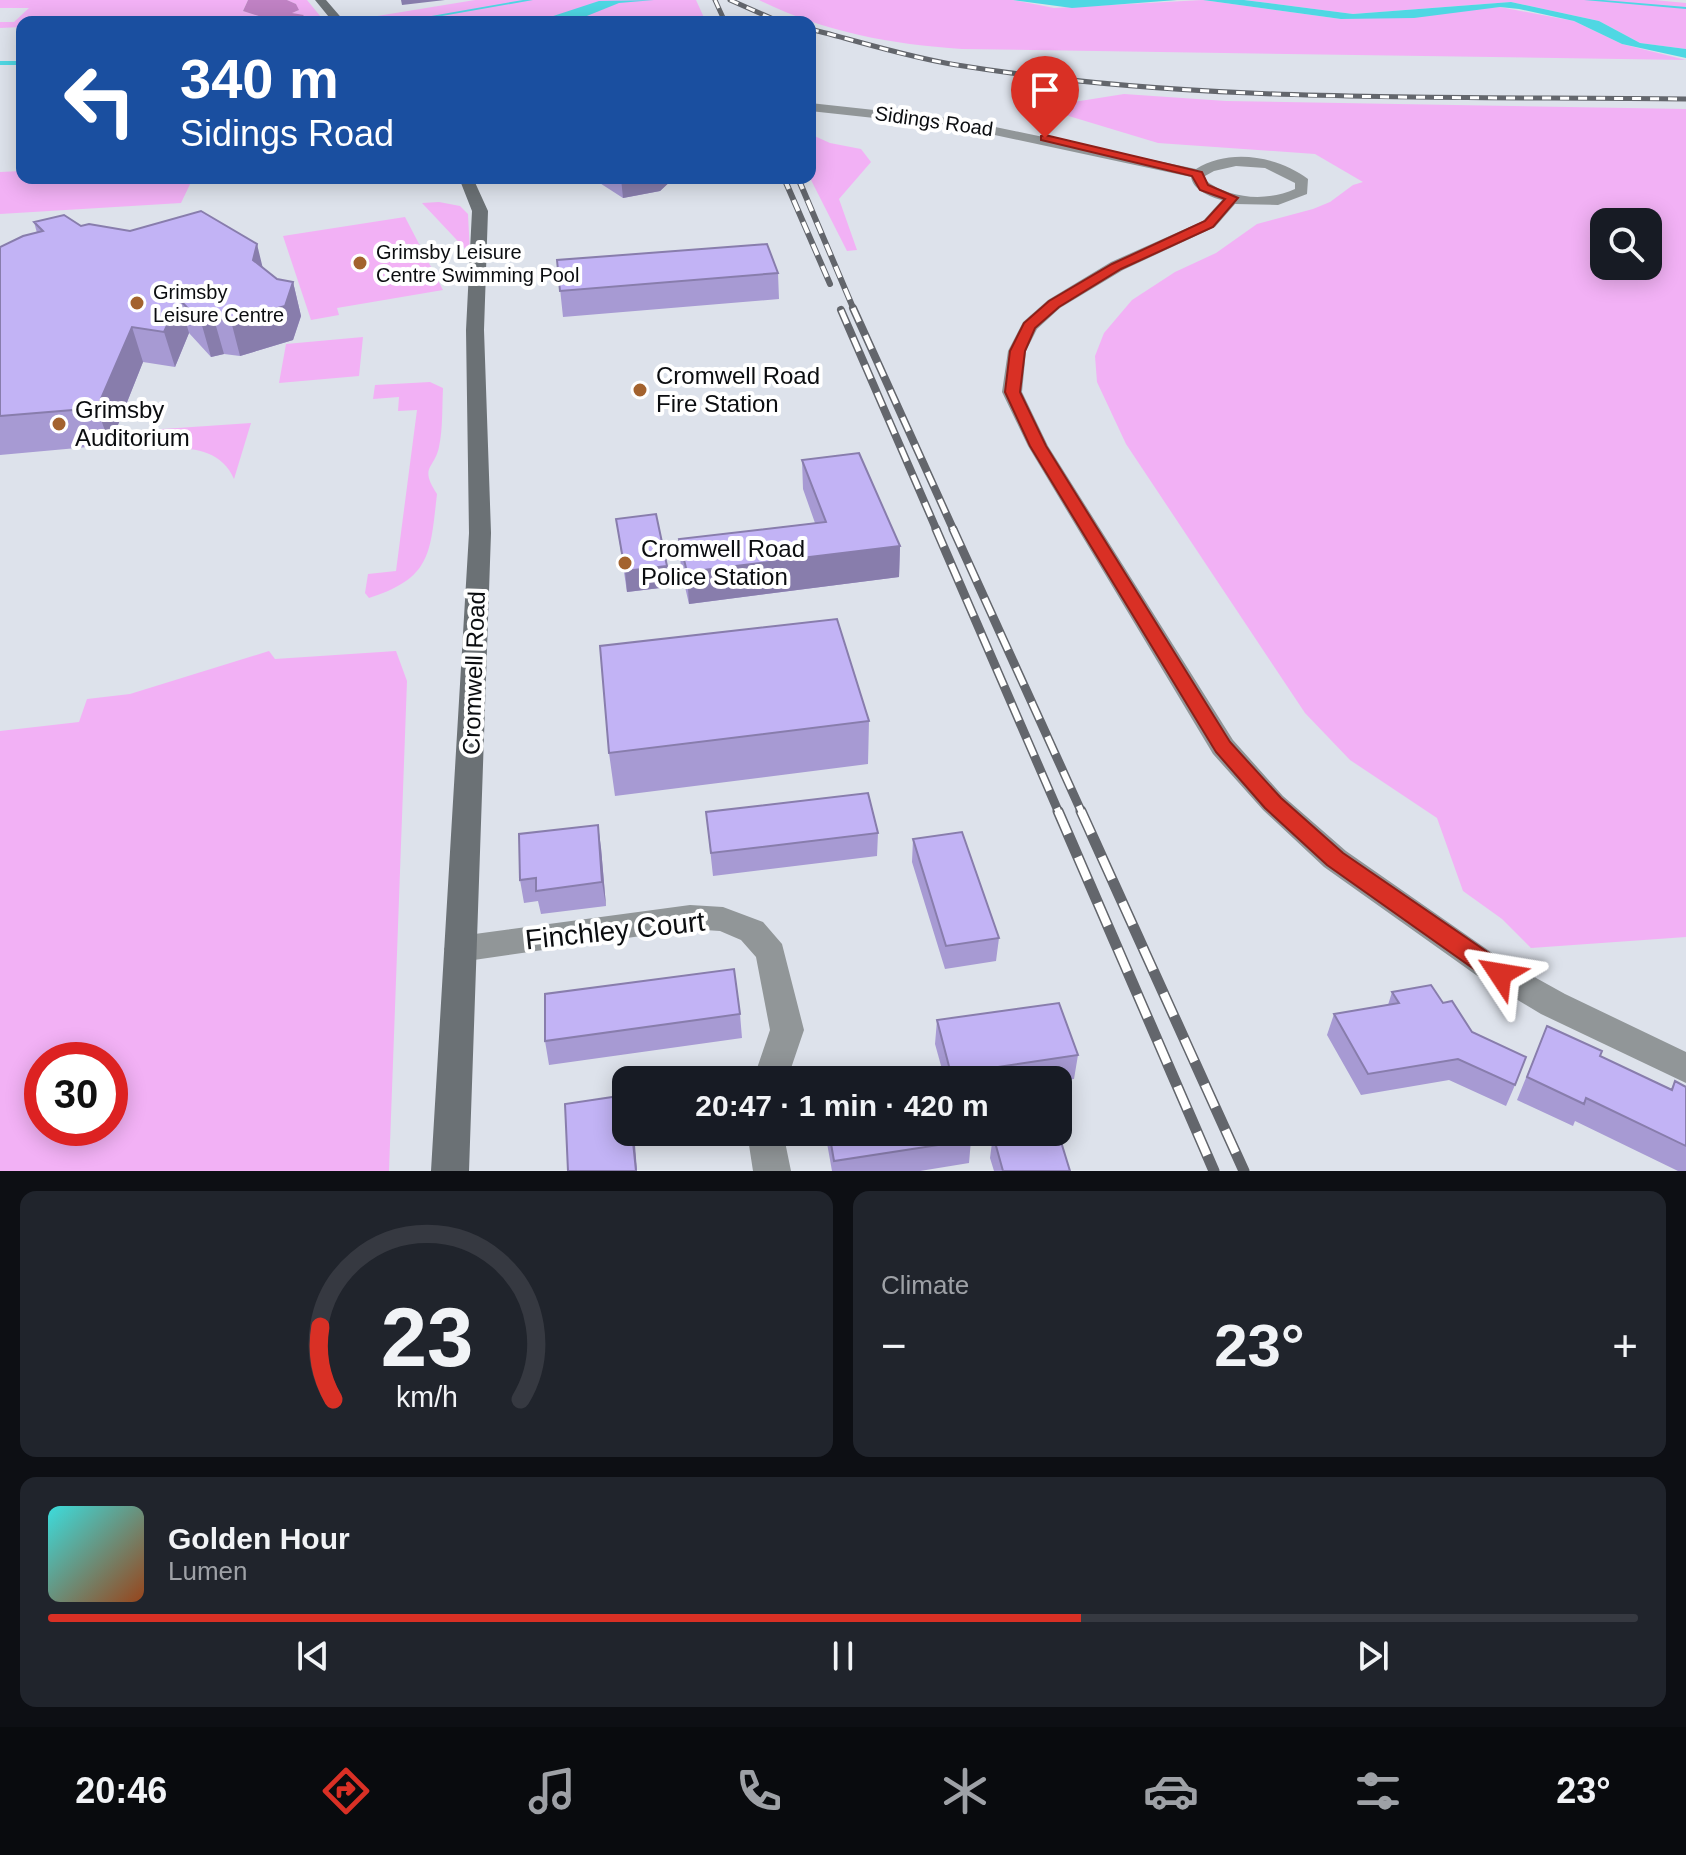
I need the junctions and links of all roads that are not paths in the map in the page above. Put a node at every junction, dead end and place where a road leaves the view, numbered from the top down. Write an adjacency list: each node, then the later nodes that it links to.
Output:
1 (320, 0): 2 (street)
2 (334, 16)
3 (816, 107): 4 (street, Sidings Road)
4 (1198, 174): 6 (street, Sidings Road); 6 (street, Sidings Road)
5 (469, 184): 7 (street, Cromwell Road)
6 (1232, 198): 9 (street)
7 (460, 949): 8 (street, Finchley Court); 11 (street, Cromwell Road)
8 (775, 1066)
9 (1686, 1068)
10 (768, 1146): 12 (street)
11 (450, 1171)
12 (772, 1171)

